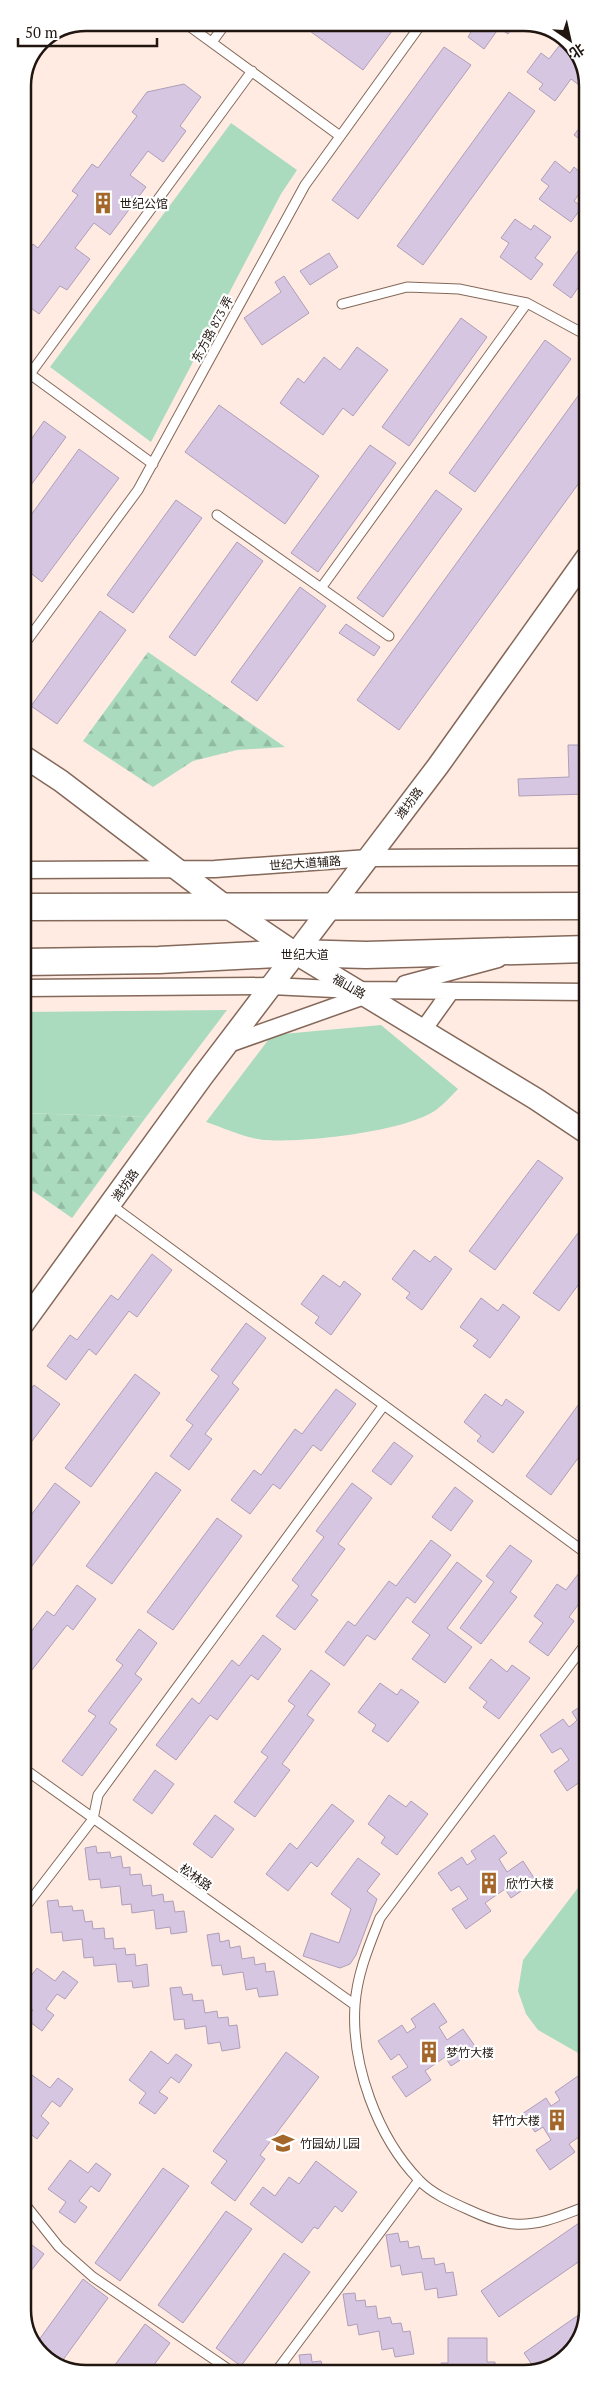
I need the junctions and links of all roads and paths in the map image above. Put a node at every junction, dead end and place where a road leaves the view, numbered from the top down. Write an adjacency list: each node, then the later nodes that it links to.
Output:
1 (196, 31): 4 (lane)
2 (220, 31): 4 (lane)
3 (416, 31): 6 (lane, 东方路 873 弄)
4 (212, 42): 5 (lane)
5 (252, 71): 6 (lane); 10 (lane)
6 (340, 136): 12 (lane, 东方路 873 弄)
7 (526, 303): 8 (lane); 9 (lane); 15 (lane)
8 (342, 304)
9 (579, 331)
10 (31, 365)
11 (31, 376): 12 (lane)
12 (153, 464): 16 (lane, 东方路 873 弄)
13 (217, 515): 15 (lane)
14 (579, 568): 20 (street, 潍坊路)
15 (320, 588): 17 (lane)
16 (31, 635)
17 (389, 636)
18 (31, 761): 21 (street, 福山路)
19 (579, 857): 20 (street, 世纪大道辅路)
20 (368, 858): 21 (street, 世纪大道辅路); 24 (street, 潍坊路)
21 (177, 869): 22 (street, 世纪大道辅路); 23 (street, 福山路)
22 (31, 870)
23 (224, 905): 24 (main road); 26 (main road); 29 (street, 福山路)
24 (331, 906): 25 (main road); 29 (street, 潍坊路)
25 (579, 906)
26 (31, 907)
27 (537, 949): 28 (main road, 世纪大道); 29 (main road, 世纪大道); 34 (street)
28 (579, 949)
29 (295, 954): 30 (main road, 世纪大道); 31 (street, 潍坊路); 34 (street, 福山路)
30 (31, 962)
31 (271, 986): 32 (street); 34 (street); 37 (street, 潍坊路)
32 (31, 988)
33 (451, 991): 34 (street); 35 (street); 36 (street)
34 (368, 992): 36 (street, 福山路); 37 (street)
35 (579, 992)
36 (423, 1030): 38 (street, 福山路)
37 (226, 1045): 39 (street, 潍坊路)
38 (579, 1128)
39 (111, 1205): 40 (street, 潍坊路); 41 (lane)
40 (31, 1313)
41 (384, 1405): 42 (lane); 45 (lane)
42 (579, 1548)
43 (579, 1653): 47 (lane)
44 (31, 1774): 45 (lane, 松林路)
45 (93, 1819): 46 (lane); 47 (lane, 松林路)
46 (31, 1901)
47 (355, 2005): 48 (lane)
48 (419, 2180): 49 (lane); 52 (lane)
49 (579, 2209)
50 (31, 2212): 51 (lane)
51 (222, 2365)
52 (281, 2365)

